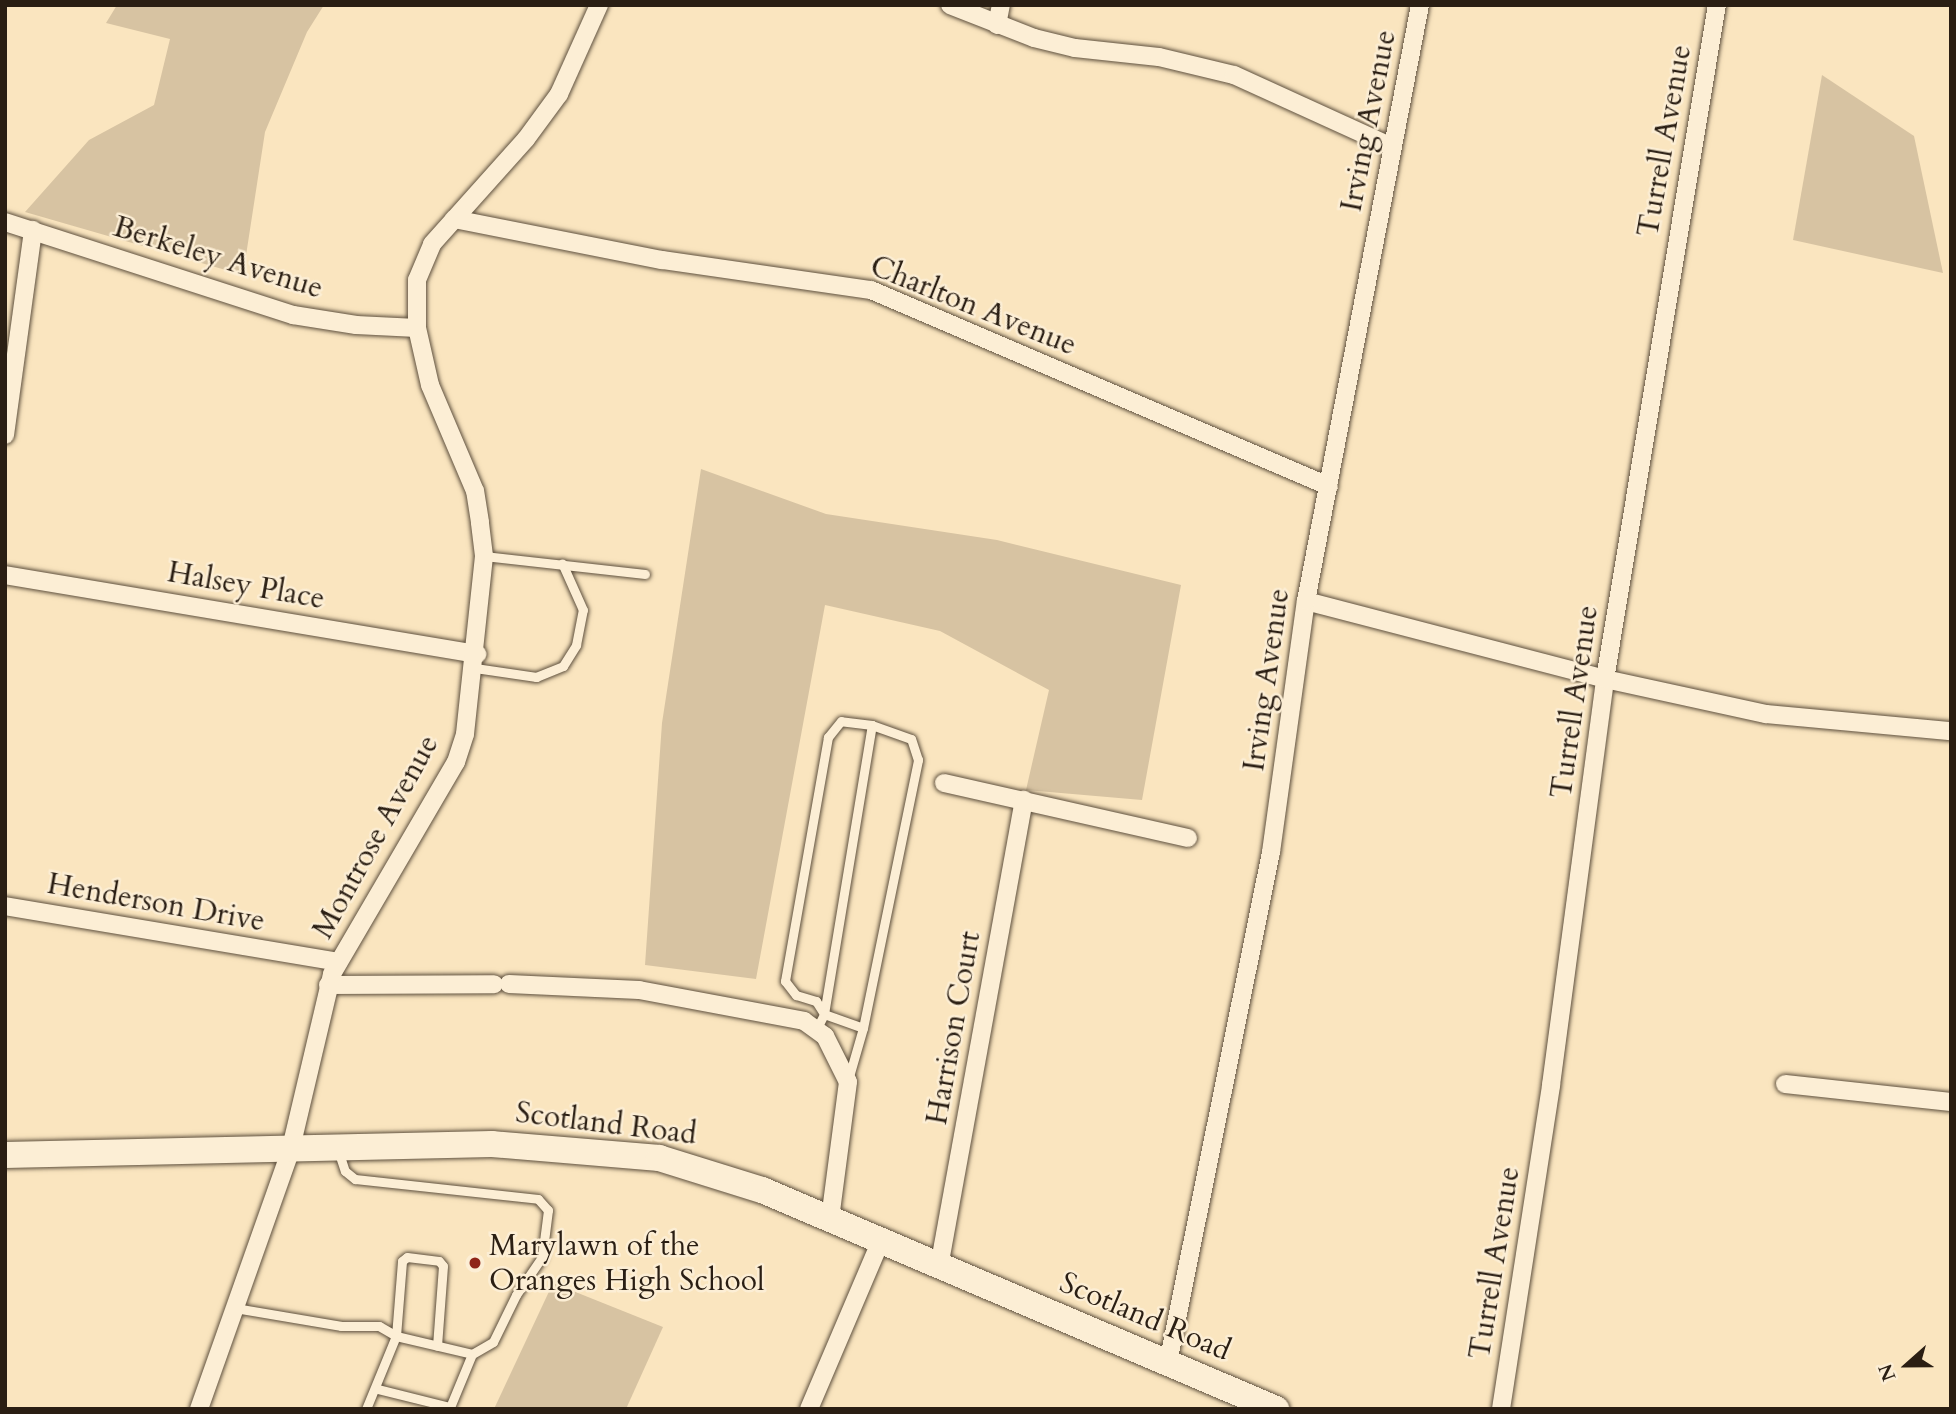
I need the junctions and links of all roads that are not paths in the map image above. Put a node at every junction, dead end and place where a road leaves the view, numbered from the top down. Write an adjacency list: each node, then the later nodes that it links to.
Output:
1 (599, 5): 8 (street, Montrose Avenue)
2 (950, 5): 6 (street)
3 (1001, 5): 6 (street)
4 (1420, 5): 7 (street, Irving Avenue)
5 (1717, 5): 20 (street, Turrell Avenue)
6 (997, 24): 7 (street)
7 (1390, 146): 13 (street, Irving Avenue)
8 (454, 219): 11 (street, Montrose Avenue); 13 (street, Charlton Avenue)
9 (5, 222): 10 (street, Berkeley Avenue)
10 (33, 230): 11 (street, Berkeley Avenue); 12 (street)
11 (417, 328): 14 (street, Montrose Avenue)
12 (5, 435)
13 (1329, 486): 18 (street, Irving Avenue)
14 (484, 556): 15 (lane); 19 (street, Montrose Avenue)
15 (562, 563): 16 (lane); 19 (lane)
16 (645, 574)
17 (5, 575): 19 (street, Halsey Place)
18 (1306, 601): 20 (street); 44 (street, Irving Avenue)
19 (476, 661): 27 (street, Montrose Avenue)
20 (1605, 679): 22 (street); 50 (street, Turrell Avenue)
21 (872, 725): 29 (lane); 29 (lane); 30 (lane)
22 (1951, 731)
23 (944, 783): 24 (street)
24 (1024, 800): 25 (street); 39 (street, Harrison Court)
25 (1188, 838)
26 (5, 906): 27 (street, Henderson Drive)
27 (338, 962): 28 (street, Montrose Avenue)
28 (328, 985): 29 (street); 35 (street, Montrose Avenue)
29 (820, 1022): 30 (lane); 31 (street)
30 (863, 1028): 31 (lane)
31 (848, 1082): 37 (street)
32 (1785, 1083): 33 (street)
33 (1951, 1101)
34 (336, 1144): 35 (main road, Scotland Road); 37 (main road, Scotland Road); 43 (lane)
35 (292, 1146): 36 (main road, Scotland Road); 40 (street, Montrose Avenue)
36 (5, 1155)
37 (830, 1219): 38 (main road, Scotland Road)
38 (881, 1240): 39 (main road, Scotland Road); 48 (street)
39 (940, 1267): 44 (main road, Scotland Road)
40 (235, 1308): 41 (lane); 46 (street, Montrose Avenue)
41 (396, 1336): 42 (lane); 42 (lane); 45 (lane)
42 (437, 1346): 43 (lane)
43 (472, 1354): 45 (lane)
44 (1168, 1363): 49 (main road, Scotland Road)
45 (377, 1389): 47 (lane)
46 (199, 1409)
47 (366, 1409)
48 (809, 1409)
49 (1276, 1409)
50 (1501, 1409)

